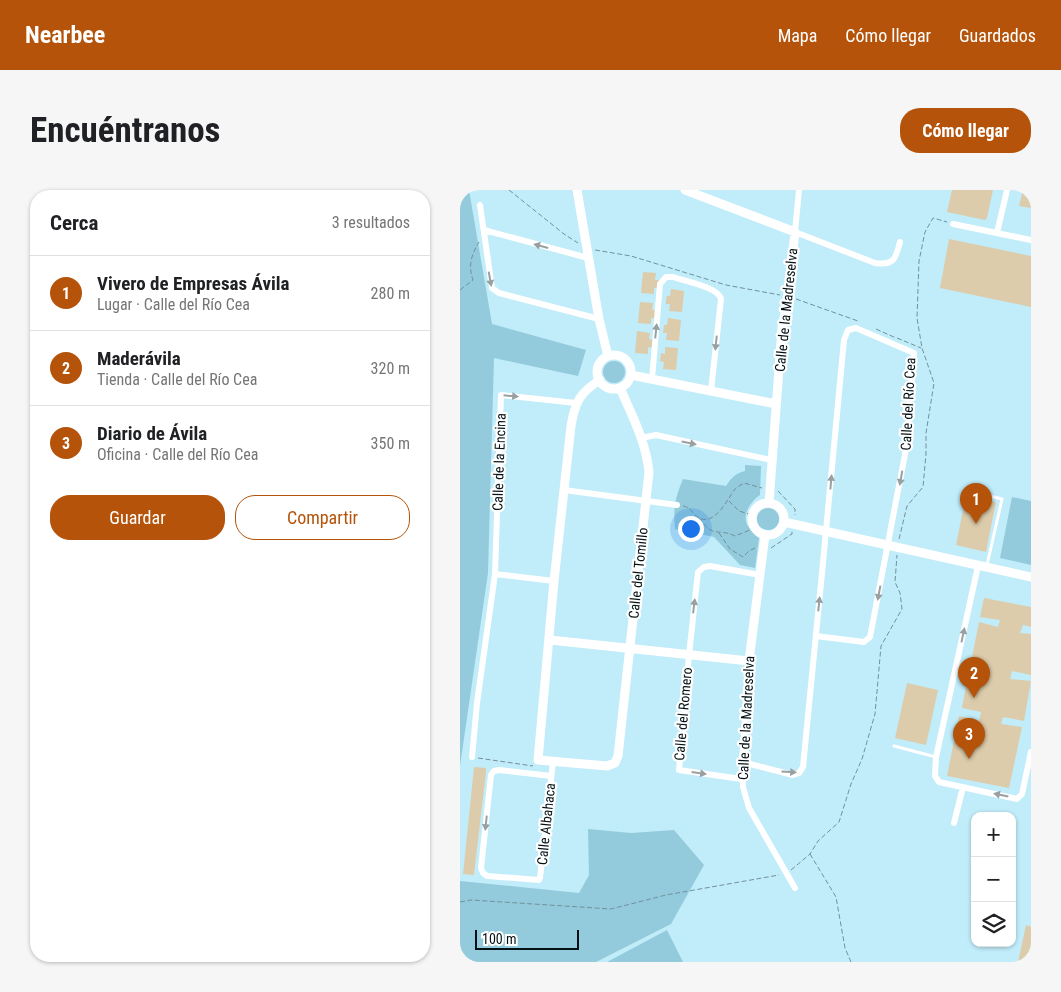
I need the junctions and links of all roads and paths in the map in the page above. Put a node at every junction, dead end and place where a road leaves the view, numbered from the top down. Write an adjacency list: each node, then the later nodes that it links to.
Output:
1 (509, 190): 13 (path)
2 (577, 190): 13 (street)
3 (685, 190): 9 (street)
4 (799, 190): 9 (street, Calle de la Madreselva)
5 (1007, 190): 10 (street)
6 (480, 205): 8 (street)
7 (952, 224): 10 (street)
8 (484, 232): 14 (street, one-way to 8); 15 (path); 17 (street, one-way to 17)
9 (795, 232): 12 (street); 16 (street, Calle de la Madreselva)
10 (997, 233): 11 (street)
11 (1031, 240)
12 (900, 242)
13 (587, 248): 14 (street); 16 (path)
14 (588, 258): 17 (street)
15 (460, 290)
16 (788, 296): 18 (path); 30 (street, Calle de la Madreselva)
17 (599, 319): 23 (street)
18 (864, 324)
19 (872, 327): 20 (path)
20 (897, 337): 21 (path); 22 (path)
21 (894, 344): 44 (street, Calle del Río Cea, one-way to 21); 46 (street, Calle del Río Cea, one-way to 46)
22 (922, 348)
23 (608, 356): 24 (street); 26 (street)
24 (631, 375): 25 (street); 27 (street)
25 (652, 379): 28 (street); 28 (street, one-way to 28)
26 (600, 380): 27 (street); 29 (street)
27 (620, 388): 31 (street, Calle del Tomillo)
28 (711, 391): 30 (street)
29 (576, 403): 34 (street); 48 (street, Calle de la Encina, one-way to 29)
30 (776, 404): 32 (street, Calle de la Madreselva)
31 (642, 438): 32 (street, one-way to 32); 36 (street, Calle del Tomillo)
32 (771, 460): 38 (street, Calle de la Madreselva)
33 (754, 486): 37 (path)
34 (564, 490): 36 (street); 51 (street)
35 (969, 491): 47 (lane)
36 (646, 500): 39 (street); 54 (street, Calle del Tomillo)
37 (729, 501): 40 (path); 41 (path)
38 (769, 503): 40 (street); 42 (street)
39 (677, 505): 41 (path)
40 (752, 515): 43 (street)
41 (698, 518): 43 (path)
42 (784, 522): 44 (street); 45 (street)
43 (755, 528): 45 (street)
44 (827, 531): 46 (street); 52 (street, Calle del Río Cea, one-way to 44)
45 (765, 535): 49 (street, Calle de la Madreselva)
46 (888, 546): 47 (street); 52 (street, Calle del Río Cea, one-way to 52)
47 (982, 566): 50 (street); 60 (street, one-way to 47)
48 (495, 574): 51 (street); 59 (street, Calle de la Encina)
49 (760, 575): 55 (street, Calle del Romero, one-way to 49); 56 (street, Calle de la Madreselva)
50 (1031, 577)
51 (554, 581): 53 (street)
52 (816, 636): 62 (street, Calle del Río Cea, one-way to 52)
53 (550, 640): 54 (street, Calle del Romero); 63 (street)
54 (630, 648): 55 (street, Calle del Romero); 61 (street, Calle del Tomillo)
55 (688, 655): 56 (street, Calle del Romero); 65 (street, Calle del Romero, one-way to 65)
56 (749, 661): 62 (street, Calle de la Madreselva)
57 (894, 746): 60 (lane)
58 (1031, 752): 66 (street, one-way to 66)
59 (472, 757): 63 (path)
60 (936, 757): 66 (street)
61 (553, 762): 63 (street); 64 (street, Calle Albahaca)
62 (742, 762): 65 (street, Calle de la Madreselva)
63 (537, 767): 64 (street); 64 (street, Calle Albahaca, one-way to 64)
64 (551, 776)
65 (741, 779): 69 (street, Calle de la Madreselva)
66 (963, 787): 67 (street)
67 (954, 822)
68 (810, 854): 72 (path)
69 (786, 874): 70 (street, Calle de la Madreselva); 71 (path)
70 (795, 888)
71 (460, 902)
72 (851, 962)

